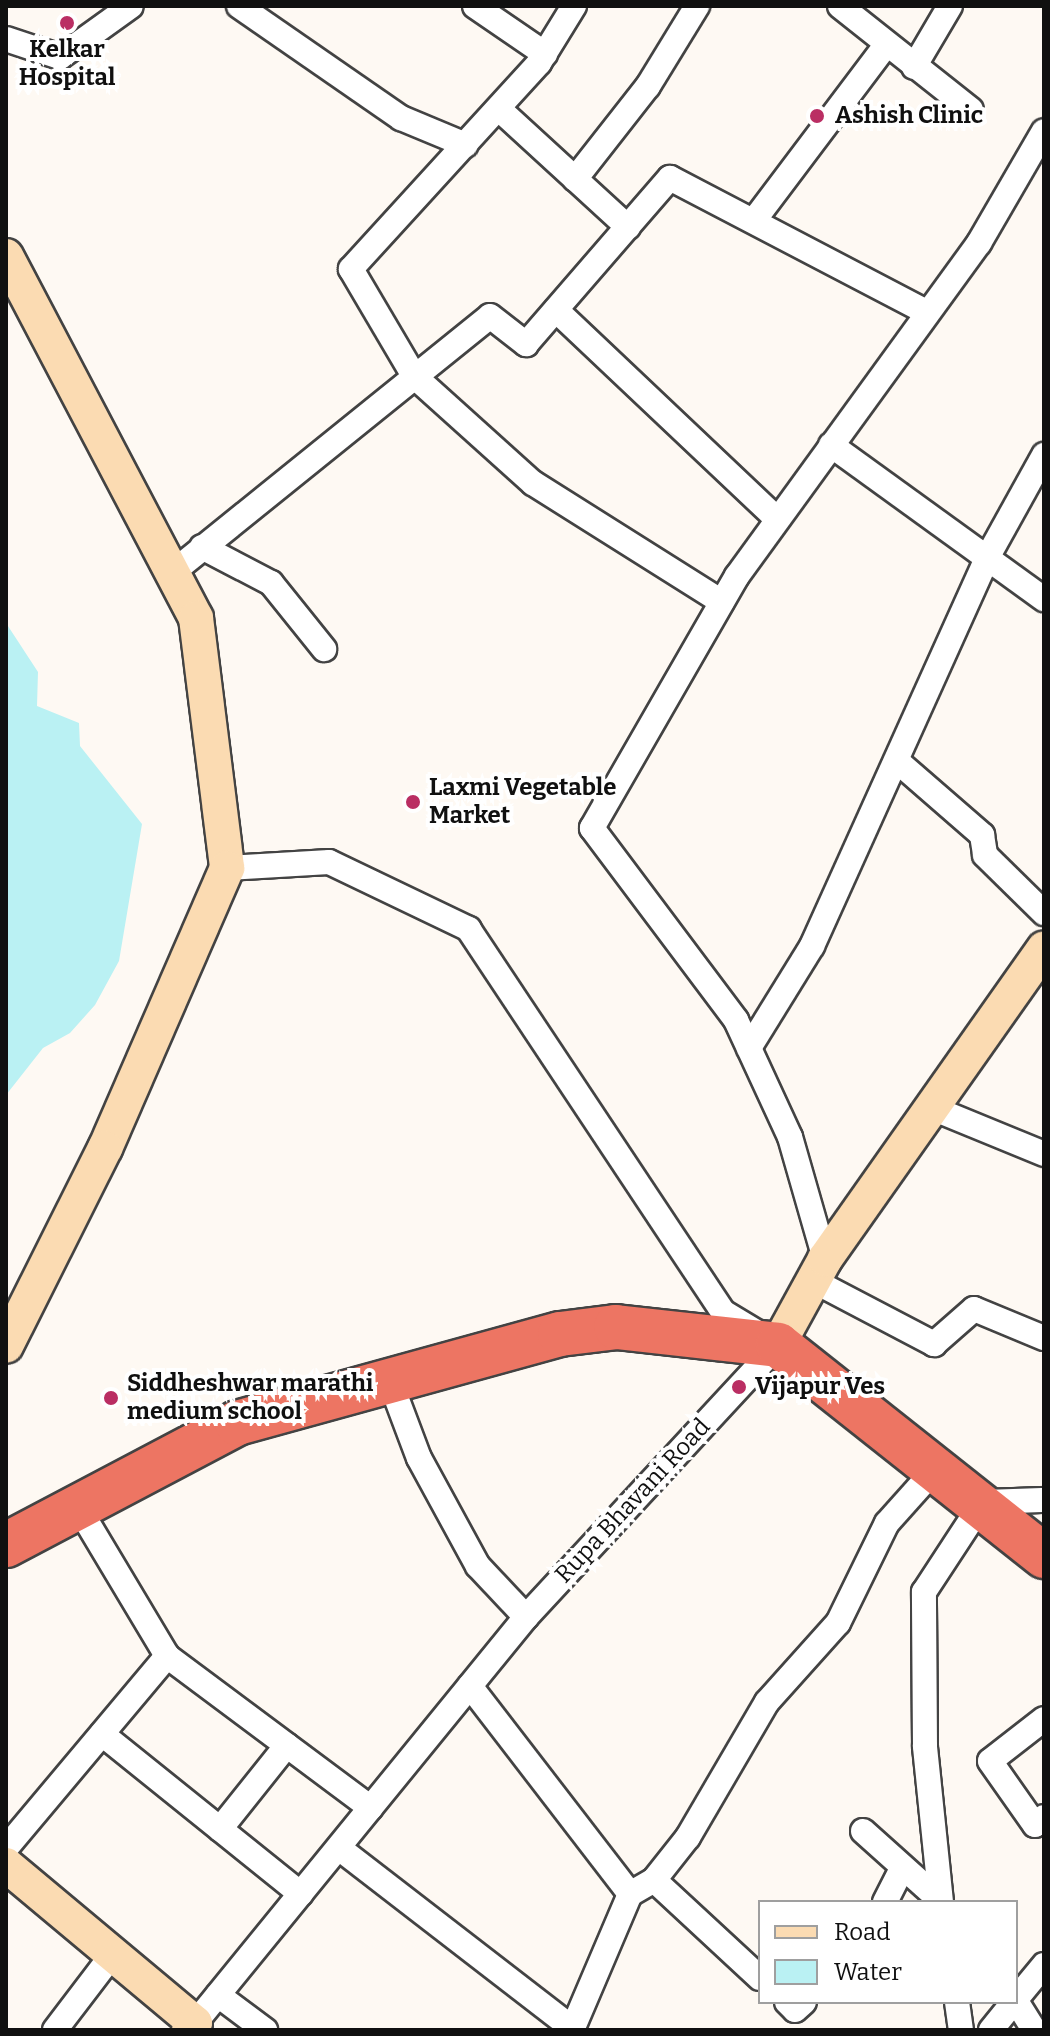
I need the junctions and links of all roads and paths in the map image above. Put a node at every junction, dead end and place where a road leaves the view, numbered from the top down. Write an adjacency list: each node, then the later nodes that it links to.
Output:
1 (131, 6): 8 (street)
2 (239, 6): 15 (street)
3 (475, 6): 10 (street)
4 (574, 6): 10 (street)
5 (697, 6): 16 (street)
6 (840, 6): 9 (street)
7 (950, 6): 11 (street)
8 (6, 39)
9 (886, 45): 11 (street); 17 (street)
10 (545, 54): 12 (street)
11 (914, 67): 13 (street)
12 (499, 109): 15 (street); 16 (street)
13 (971, 110)
14 (1044, 131): 21 (street)
15 (466, 145): 22 (street)
16 (575, 179): 18 (street)
17 (755, 219): 18 (street); 21 (street)
18 (628, 227): 20 (street)
19 (6, 256): 28 (street)
20 (556, 310): 22 (street); 25 (street)
21 (926, 312): 23 (street)
22 (414, 376): 26 (street); 30 (street)
23 (831, 445): 25 (street); 27 (street)
24 (1044, 455): 27 (street)
25 (777, 519): 30 (street)
26 (202, 547): 28 (street); 31 (street)
27 (987, 558): 29 (street); 32 (street)
28 (173, 572): 33 (street)
29 (1044, 599)
30 (722, 602): 36 (street)
31 (324, 649)
32 (897, 761): 34 (street); 36 (street)
33 (227, 868): 41 (street); 42 (street)
34 (1044, 913)
35 (1044, 948): 37 (street, Rupa Bhavani Road)
36 (749, 1048): 39 (street)
37 (932, 1108): 38 (street); 39 (street, Rupa Bhavani Road)
38 (1044, 1154)
39 (820, 1270): 40 (street); 41 (street, Rupa Bhavani Road)
40 (1044, 1338)
41 (778, 1345): 43 (highway); 44 (highway); 50 (street, Rupa Bhavani Road)
42 (6, 1346)
43 (390, 1381): 47 (highway); 50 (street)
44 (937, 1467): 46 (highway); 64 (street)
45 (1044, 1500): 46 (street)
46 (983, 1502): 49 (highway); 69 (street)
47 (78, 1507): 48 (highway); 51 (street)
48 (6, 1545)
49 (1044, 1556)
50 (526, 1617): 52 (street, Rupa Bhavani Road)
51 (167, 1656): 54 (street); 55 (street)
52 (470, 1686): 56 (street, Rupa Bhavani Road); 66 (street)
53 (1044, 1719): 57 (street)
54 (102, 1734): 58 (street); 60 (street)
55 (287, 1745): 56 (street); 58 (street)
56 (371, 1808): 61 (street, Rupa Bhavani Road)
57 (1041, 1826)
58 (220, 1829): 65 (street)
59 (863, 1831): 63 (street)
60 (6, 1848)
61 (339, 1848): 65 (street, Rupa Bhavani Road); 79 (street)
62 (6, 1865): 70 (street)
63 (902, 1869): 67 (street); 68 (street)
64 (654, 1880): 66 (street); 72 (street)
65 (301, 1894): 73 (street, Rupa Bhavani Road)
66 (630, 1894): 79 (street)
67 (886, 1900)
68 (940, 1900)
69 (941, 1900)
70 (113, 1954): 78 (street); 80 (street)
71 (1044, 1965): 74 (street)
72 (758, 1976)
73 (218, 1995): 78 (street, Rupa Bhavani Road); 81 (street)
74 (1018, 1997)
75 (957, 2004): 82 (street)
76 (1013, 2004): 83 (street)
77 (1017, 2004): 84 (street)
78 (192, 2026)
79 (572, 2029)
80 (55, 2030)
81 (265, 2030)
82 (961, 2030)
83 (991, 2030)
84 (1034, 2030)

